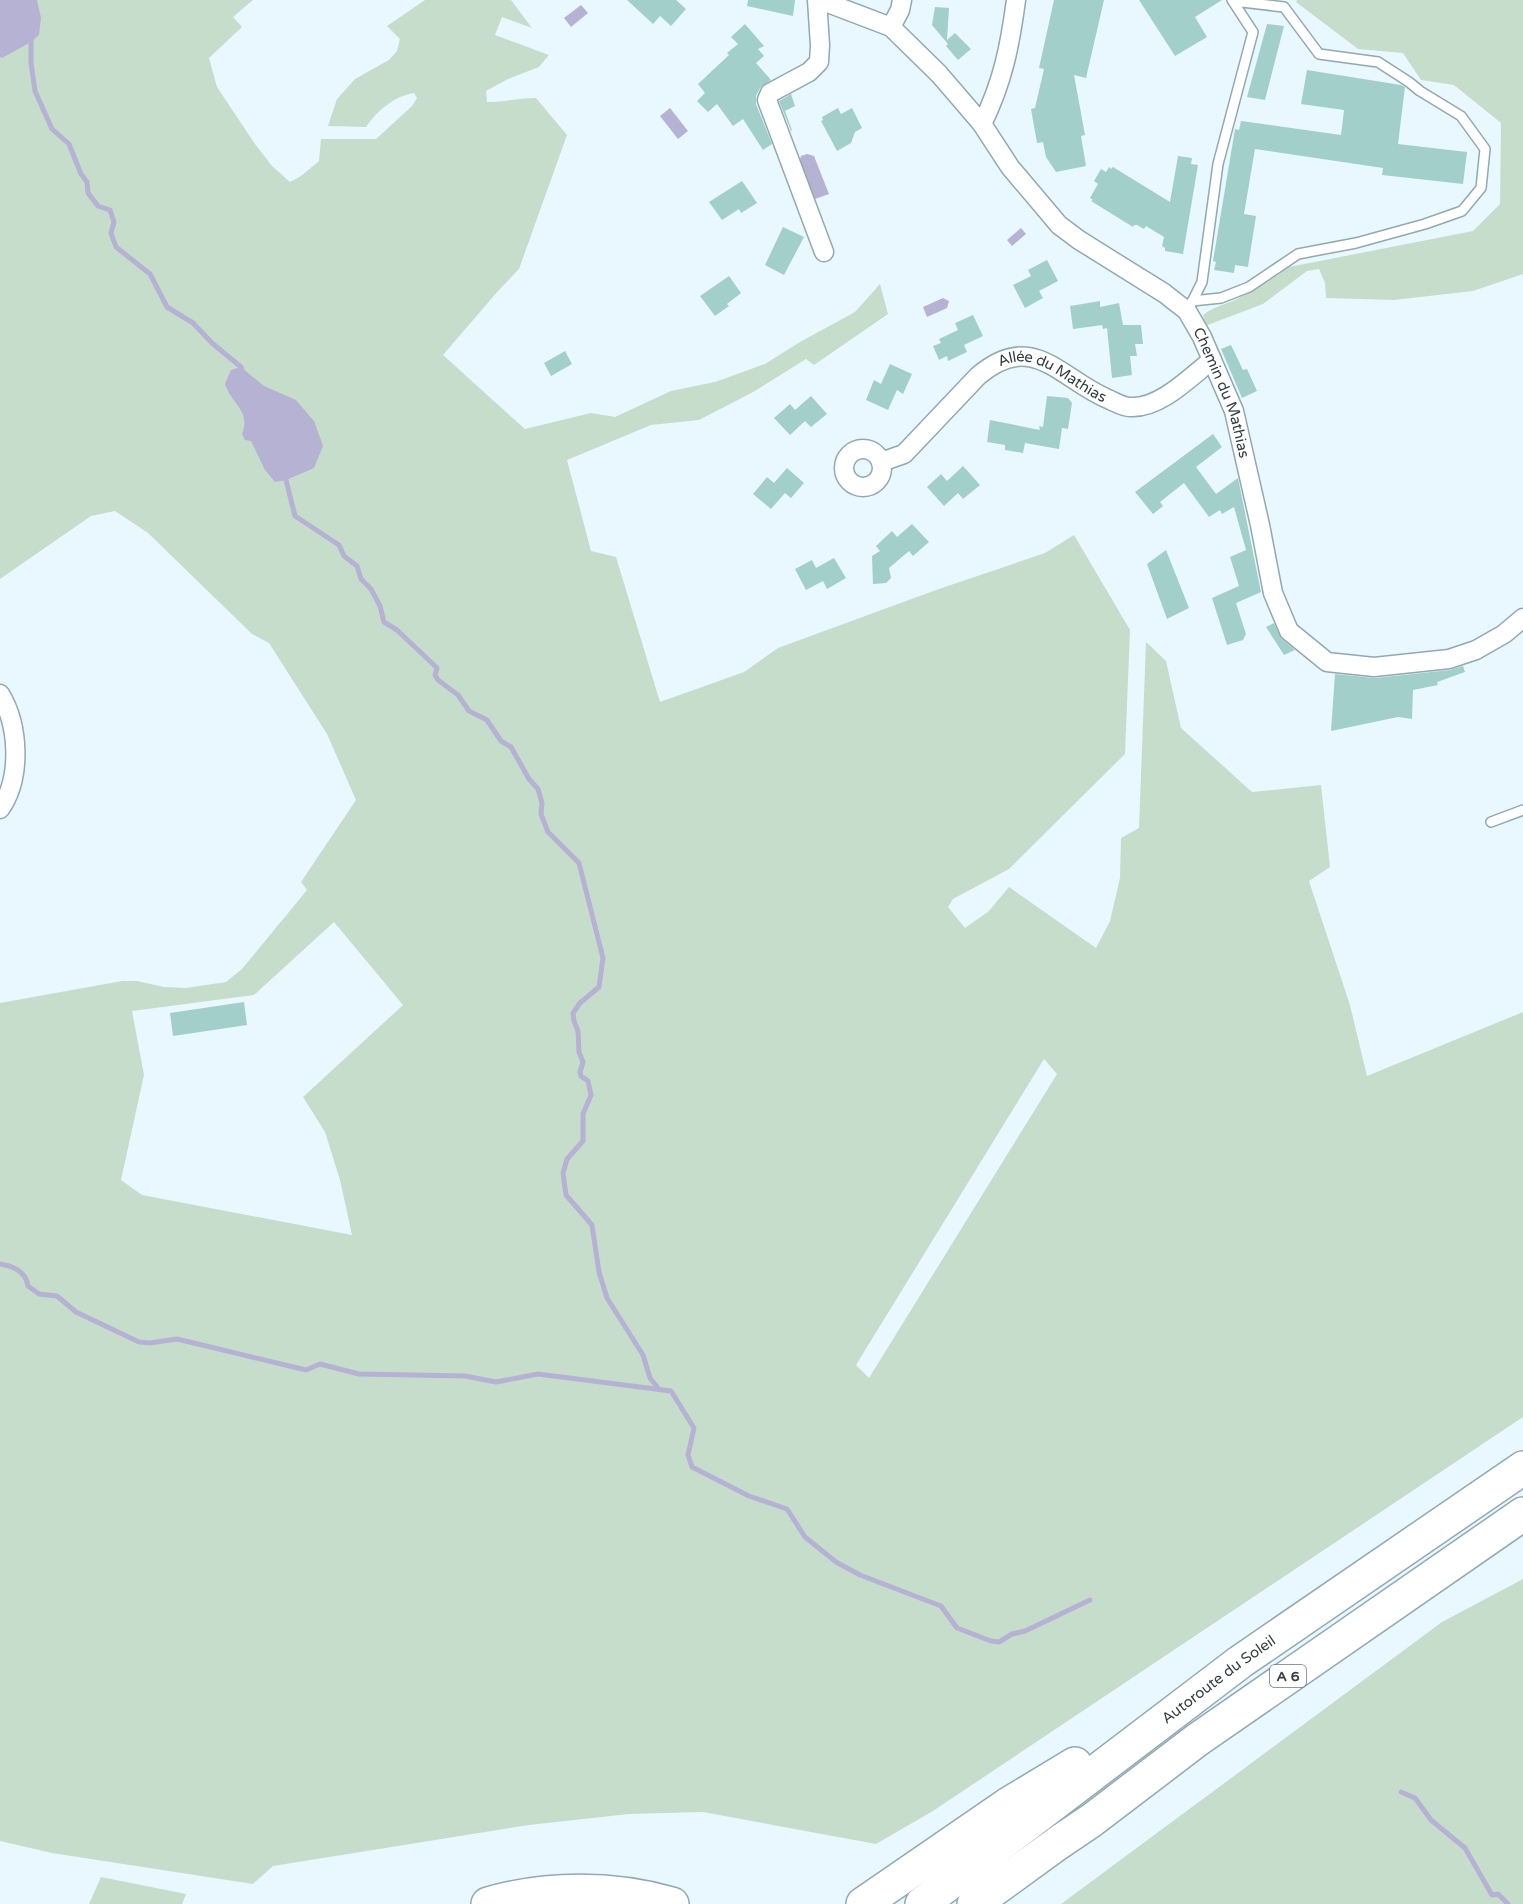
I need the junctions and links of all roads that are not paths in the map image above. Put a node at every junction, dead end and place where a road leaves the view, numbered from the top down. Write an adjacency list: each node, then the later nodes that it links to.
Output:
1 (818, 0): 5 (street, Chemin du Mathias); 7 (street)
2 (902, 0): 5 (street)
3 (1016, 0): 6 (street)
4 (1232, 1): 8 (lane); 8 (lane)
5 (891, 27): 6 (street, Chemin du Mathias)
6 (982, 124): 8 (street, Chemin du Mathias)
7 (824, 252)
8 (1189, 306): 9 (street, Chemin du Mathias)
9 (1212, 360): 10 (street, Allée du Mathias); 11 (street, Chemin du Mathias)
10 (881, 462)
11 (1521, 623)
12 (0, 694): 13 (street)
13 (0, 809)
14 (1523, 810): 15 (lane)
15 (1491, 822)
16 (1523, 1468): 18 (highway, Autoroute du Soleil / A 6)
17 (1523, 1514): 19 (highway, A 6)
18 (1240, 1662): 22 (highway); 23 (highway, Autoroute du Soleil / A 6)
19 (1058, 1843): 24 (highway, A 6); 25 (highway)
20 (488, 1904): 21 (highway)
21 (672, 1904)
22 (863, 1904)
23 (922, 1904)
24 (974, 1904)
25 (991, 1904)

